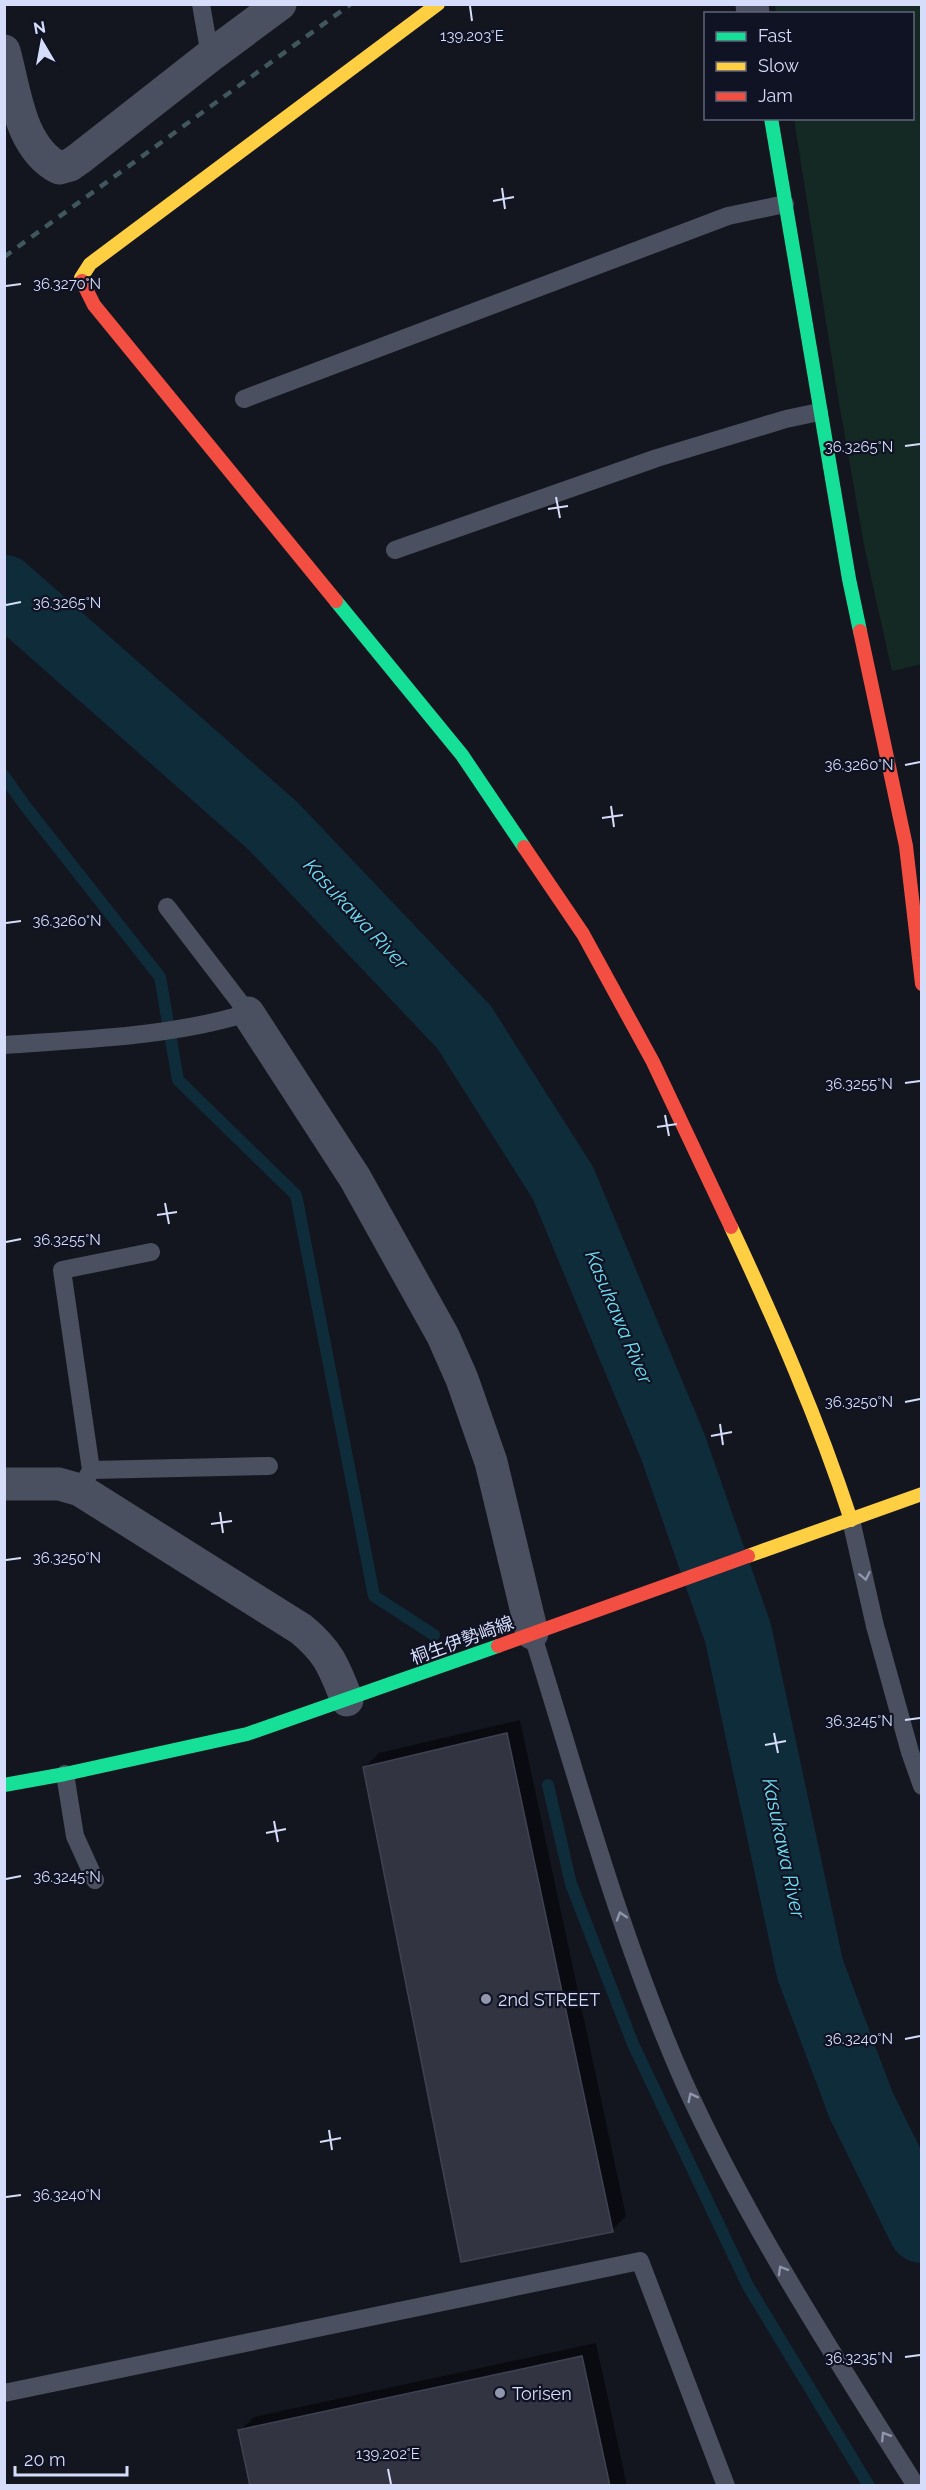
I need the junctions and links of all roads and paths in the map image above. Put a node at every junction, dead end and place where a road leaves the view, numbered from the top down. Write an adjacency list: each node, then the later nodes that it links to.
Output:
1 (201, 4): 5 (lane)
2 (280, 4): 5 (street)
3 (438, 4): 21 (street)
4 (4, 51): 5 (street)
5 (210, 56)
6 (771, 120): 7 (street)
7 (785, 204): 8 (lane); 9 (street)
8 (244, 399)
9 (819, 412): 10 (lane); 11 (street)
10 (395, 550)
11 (914, 845): 13 (street)
12 (167, 907): 14 (lane)
13 (921, 984)
14 (248, 1013): 15 (lane); 22 (street)
15 (4, 1045)
16 (151, 1252): 18 (lane)
17 (269, 1466): 18 (lane)
18 (85, 1480): 19 (street); 23 (street)
19 (4, 1484)
20 (921, 1494): 21 (street, 桐生伊勢崎線)
21 (844, 1522): 22 (street, 桐生伊勢崎線); 26 (lane, one-way to 26)
22 (539, 1630): 23 (street, 桐生伊勢崎線); 30 (lane, one-way to 22)
23 (347, 1700): 24 (street, 桐生伊勢崎線)
24 (65, 1774): 25 (street, 桐生伊勢崎線); 27 (lane)
25 (4, 1785)
26 (921, 1786)
27 (95, 1880)
28 (4, 2393): 29 (lane)
29 (726, 2486)
30 (916, 2486)

